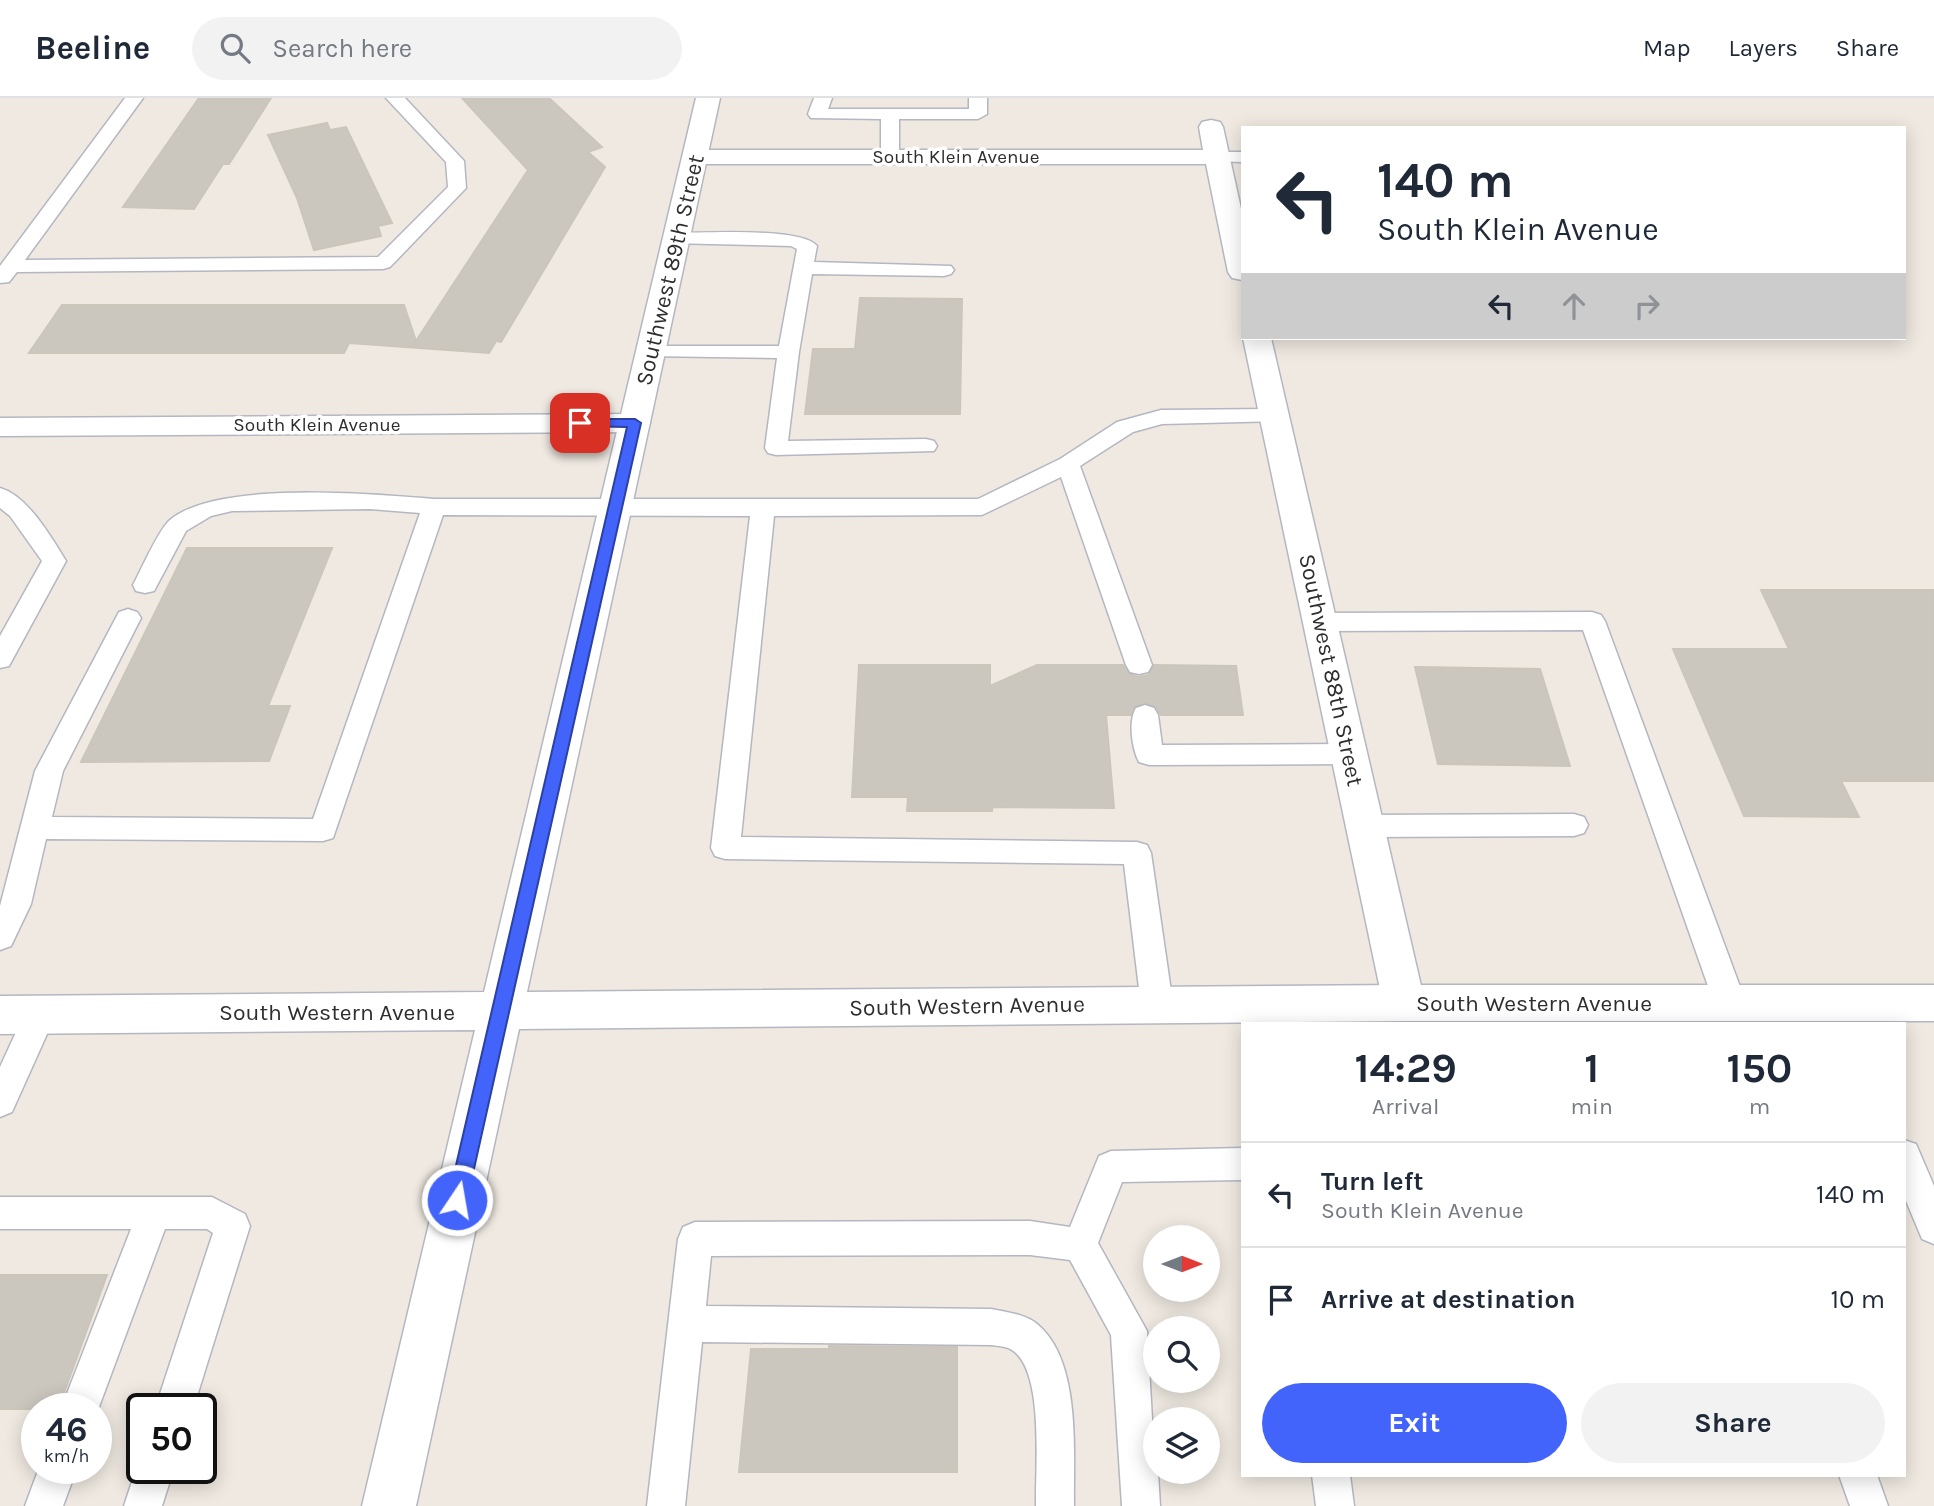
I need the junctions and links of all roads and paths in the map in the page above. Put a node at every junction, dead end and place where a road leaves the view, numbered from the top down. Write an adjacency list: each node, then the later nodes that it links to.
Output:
1 (134, 98): 15 (lane)
2 (395, 98): 15 (lane)
3 (708, 98): 9 (main road, Southwest 89th Street)
4 (822, 98): 6 (lane)
5 (978, 98): 6 (lane)
6 (890, 114): 10 (lane)
7 (1211, 127): 8 (main road)
8 (1230, 157): 10 (main road, South Klein Avenue); 12 (main road)
9 (695, 158): 10 (main road, South Klein Avenue); 11 (main road, Southwest 89th Street)
10 (890, 158)
11 (676, 239): 13 (lane); 17 (main road, Southwest 89th Street)
12 (1241, 262)
13 (803, 268): 14 (lane); 18 (lane)
14 (944, 270)
15 (5, 273)
16 (1257, 340): 19 (main road, Southwest 88th Street)
17 (653, 352): 18 (lane); 20 (main road, Southwest 89th Street)
18 (788, 352): 22 (lane)
19 (1274, 416): 23 (lane); 30 (main road, Southwest 88th Street)
20 (635, 423): 21 (main road, South Klein Avenue); 27 (main road, Southwest 89th Street)
21 (0, 427)
22 (926, 446)
23 (1068, 464): 26 (lane); 32 (lane)
24 (0, 496): 31 (lane)
25 (434, 507): 27 (lane); 28 (lane); 37 (lane)
26 (763, 508): 27 (lane); 42 (lane)
27 (615, 509): 43 (main road, Southwest 89th Street)
28 (145, 585)
29 (128, 618): 37 (lane)
30 (1320, 622): 34 (main road, Southwest 88th Street); 40 (lane)
31 (0, 659)
32 (1139, 665)
33 (1145, 715): 34 (lane)
34 (1349, 754): 36 (main road, Southwest 88th Street)
35 (1574, 825): 36 (lane)
36 (1365, 826): 39 (main road, Southwest 88th Street)
37 (34, 828): 38 (lane)
38 (0, 937)
39 (1404, 1003): 45 (main road, South Western Avenue); 46 (main road, South Western Avenue)
40 (1730, 1003): 46 (main road, South Western Avenue); 47 (main road, South Western Avenue)
41 (1934, 1003): 47 (main road, South Western Avenue)
42 (1157, 1005): 43 (main road, South Western Avenue); 45 (main road, South Western Avenue)
43 (500, 1010): 44 (main road, South Western Avenue); 65 (main road, Southwest 89th Street)
44 (20, 1014): 48 (lane)
45 (1260, 1014)
46 (1688, 1014)
47 (1844, 1014)
48 (0, 1102)
49 (1906, 1159): 51 (lane)
50 (1241, 1164): 55 (lane)
51 (1926, 1190): 54 (lane)
52 (0, 1213): 53 (lane)
53 (153, 1213): 57 (lane); 58 (lane)
54 (1934, 1227)
55 (1080, 1245): 56 (lane); 68 (lane)
56 (686, 1324): 66 (lane); 67 (lane)
57 (86, 1393)
58 (179, 1393)
59 (1331, 1477): 69 (lane)
60 (1859, 1477): 70 (lane)
61 (52, 1484): 63 (lane)
62 (150, 1484): 64 (lane)
63 (44, 1506)
64 (143, 1506)
65 (389, 1506)
66 (666, 1506)
67 (1055, 1506)
68 (1141, 1506)
69 (1335, 1506)
70 (1869, 1506)

